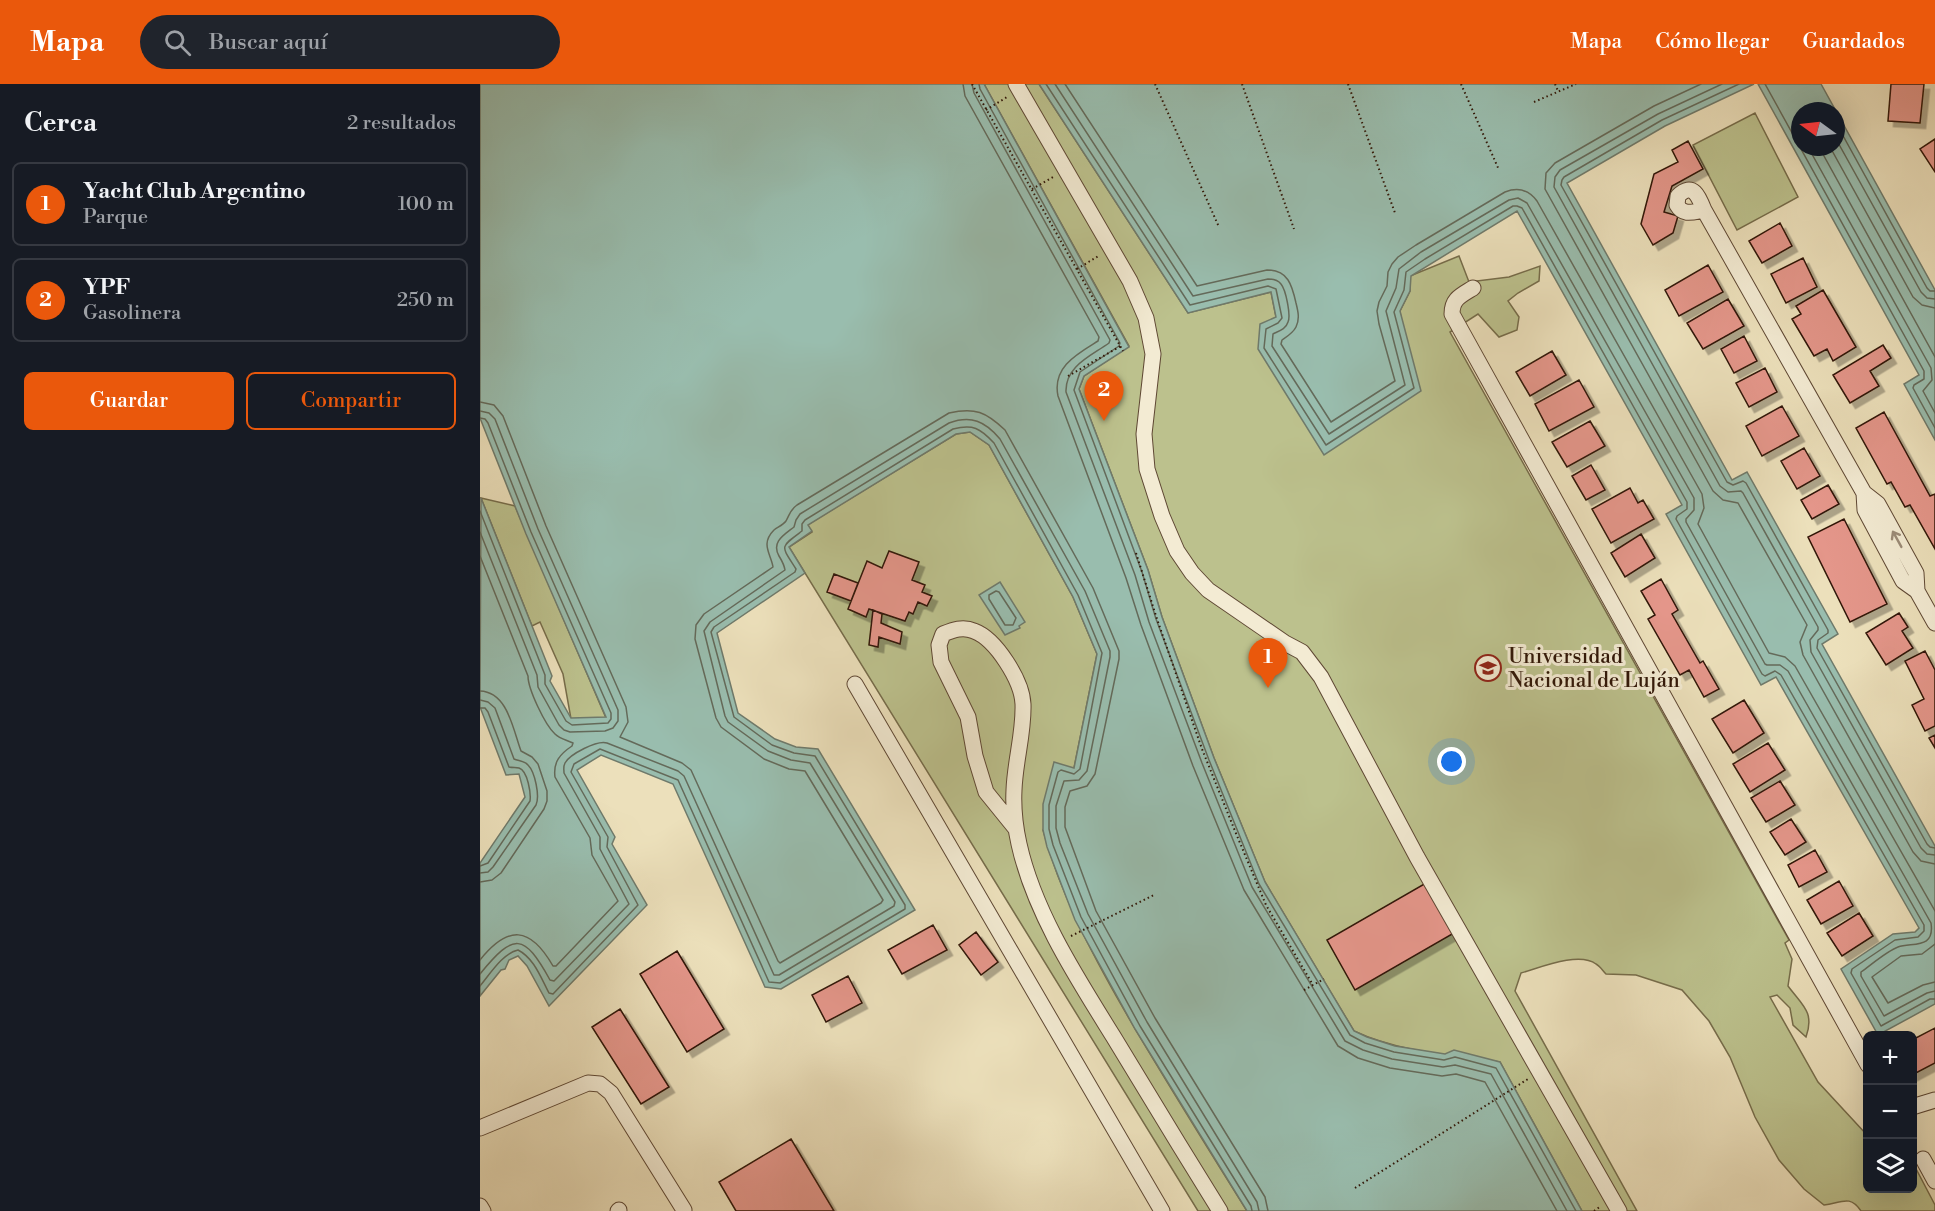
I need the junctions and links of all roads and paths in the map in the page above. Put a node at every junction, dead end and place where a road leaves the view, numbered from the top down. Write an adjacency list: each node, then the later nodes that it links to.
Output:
1 (972, 84): 12 (path)
2 (1016, 84): 20 (street)
3 (1155, 84): 18 (path)
4 (1242, 84): 19 (path)
5 (1348, 84): 17 (path)
6 (1461, 84): 13 (path)
7 (1555, 84): 9 (path)
8 (1576, 84): 9 (path)
9 (1558, 91): 10 (path)
10 (1534, 102)
11 (996, 104): 12 (path)
12 (986, 110): 15 (path)
13 (1499, 170)
14 (1040, 184): 15 (path)
15 (1032, 189): 21 (path)
16 (1704, 210): 27 (street)
17 (1395, 213)
18 (1220, 227)
19 (1294, 229)
20 (1111, 249): 21 (path); 48 (street)
21 (1077, 269): 23 (path)
22 (1473, 288): 35 (street)
23 (1120, 346): 24 (path); 25 (path)
24 (1123, 351)
25 (1068, 376)
26 (1136, 553): 33 (path)
27 (1935, 623)
28 (855, 684): 46 (street)
29 (1016, 829): 29 (street); 47 (street)
30 (1154, 895): 31 (path)
31 (1081, 931)
32 (1324, 979): 33 (path)
33 (1313, 985): 34 (path)
34 (1304, 990)
35 (1863, 1056)
36 (1514, 1088): 42 (path)
37 (1935, 1100): 38 (street)
38 (1917, 1105)
39 (480, 1128): 44 (street)
40 (1923, 1159): 41 (street)
41 (1935, 1181)
42 (1355, 1188)
43 (480, 1206): 45 (street)
44 (684, 1210)
45 (483, 1211)
46 (1162, 1211)
47 (1220, 1211)
48 (1618, 1211)

